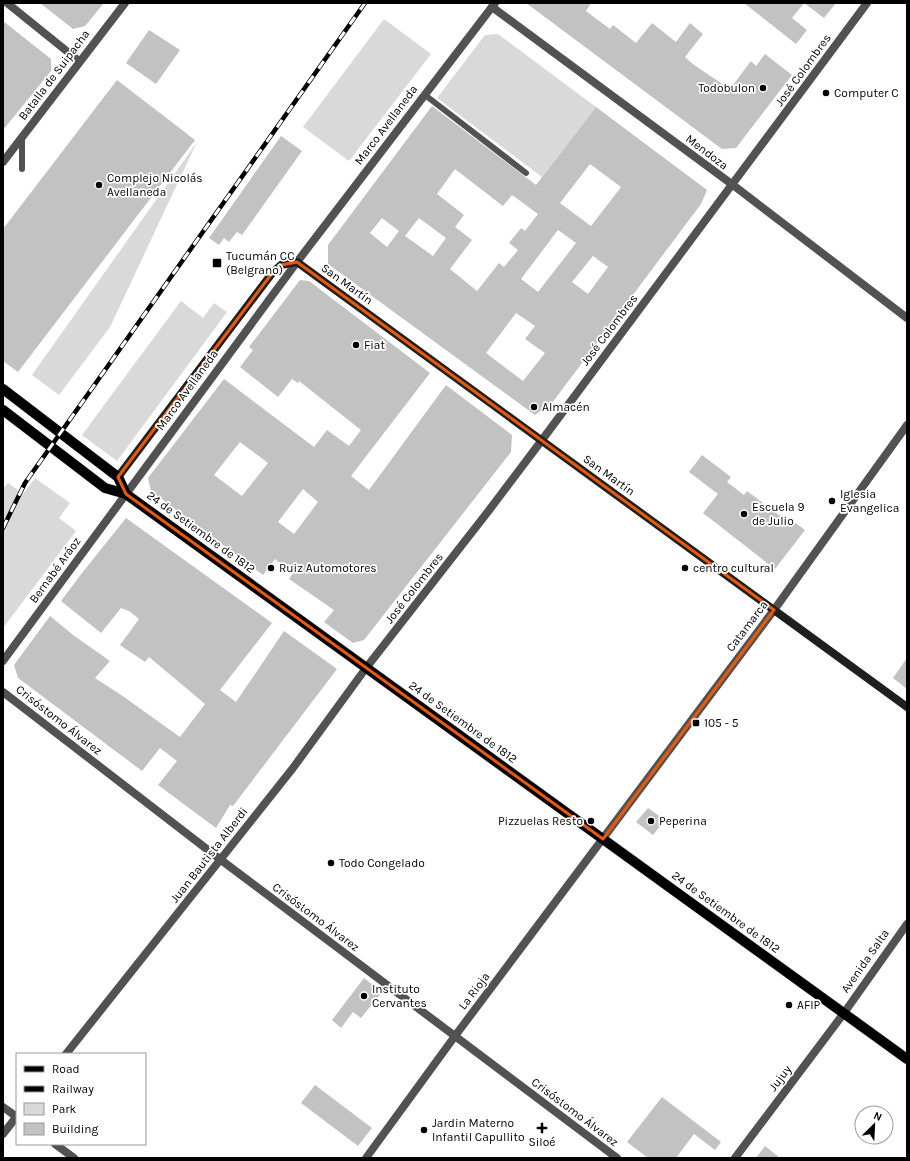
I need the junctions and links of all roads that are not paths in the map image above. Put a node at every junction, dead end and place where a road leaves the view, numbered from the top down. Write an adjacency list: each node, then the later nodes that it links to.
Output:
1 (7, 3): 5 (street)
2 (125, 3): 5 (street, Batalla de Suipacha)
3 (867, 3): 11 (street, José Colombres)
4 (494, 5): 6 (street, Marco Avellaneda); 11 (street, Mendoza)
5 (79, 61): 7 (street, Batalla de Suipacha)
6 (425, 95): 10 (lane); 12 (street, Marco Avellaneda)
7 (22, 136): 8 (street, Batalla de Suipacha); 9 (lane)
8 (3, 162)
9 (22, 169)
10 (526, 173)
11 (732, 185): 13 (street, Mendoza); 17 (street, José Colombres)
12 (297, 262): 17 (main road, San Martín); 18 (main road, Marco Avellaneda); 19 (street, Marco Avellaneda)
13 (907, 318)
14 (3, 389): 18 (main road)
15 (3, 410): 19 (main road, 24 de Setiembre de 1812)
16 (907, 424): 20 (street, Catamarca)
17 (542, 440): 20 (main road, San Martín); 22 (street, José Colombres)
18 (118, 477): 19 (main road)
19 (126, 494): 21 (street, Bernabé Aráoz); 22 (main road, 24 de Setiembre de 1812)
20 (774, 610): 24 (main road, San Martín); 25 (street, Catamarca)
21 (3, 661)
22 (366, 668): 25 (main road, 24 de Setiembre de 1812); 26 (street, Juan Bautista Alberdi)
23 (3, 692): 26 (street, Crisóstomo Álvarez)
24 (907, 707)
25 (603, 839): 28 (main road, 24 de Setiembre de 1812); 29 (street, La Rioja)
26 (221, 860): 29 (street, Crisóstomo Álvarez); 30 (street, Juan Bautista Alberdi)
27 (907, 924): 28 (street, Avenida Salta)
28 (844, 1013): 31 (main road, 24 de Setiembre de 1812); 40 (street, Jujuy)
29 (455, 1036): 38 (street, La Rioja); 39 (street, Crisóstomo Álvarez)
30 (67, 1053)
31 (907, 1059)
32 (3, 1107): 33 (street)
33 (16, 1116)
34 (16, 1118): 35 (street)
35 (3, 1134)
36 (56, 1145): 37 (street)
37 (74, 1158)
38 (366, 1158)
39 (617, 1158)
40 (735, 1158)

